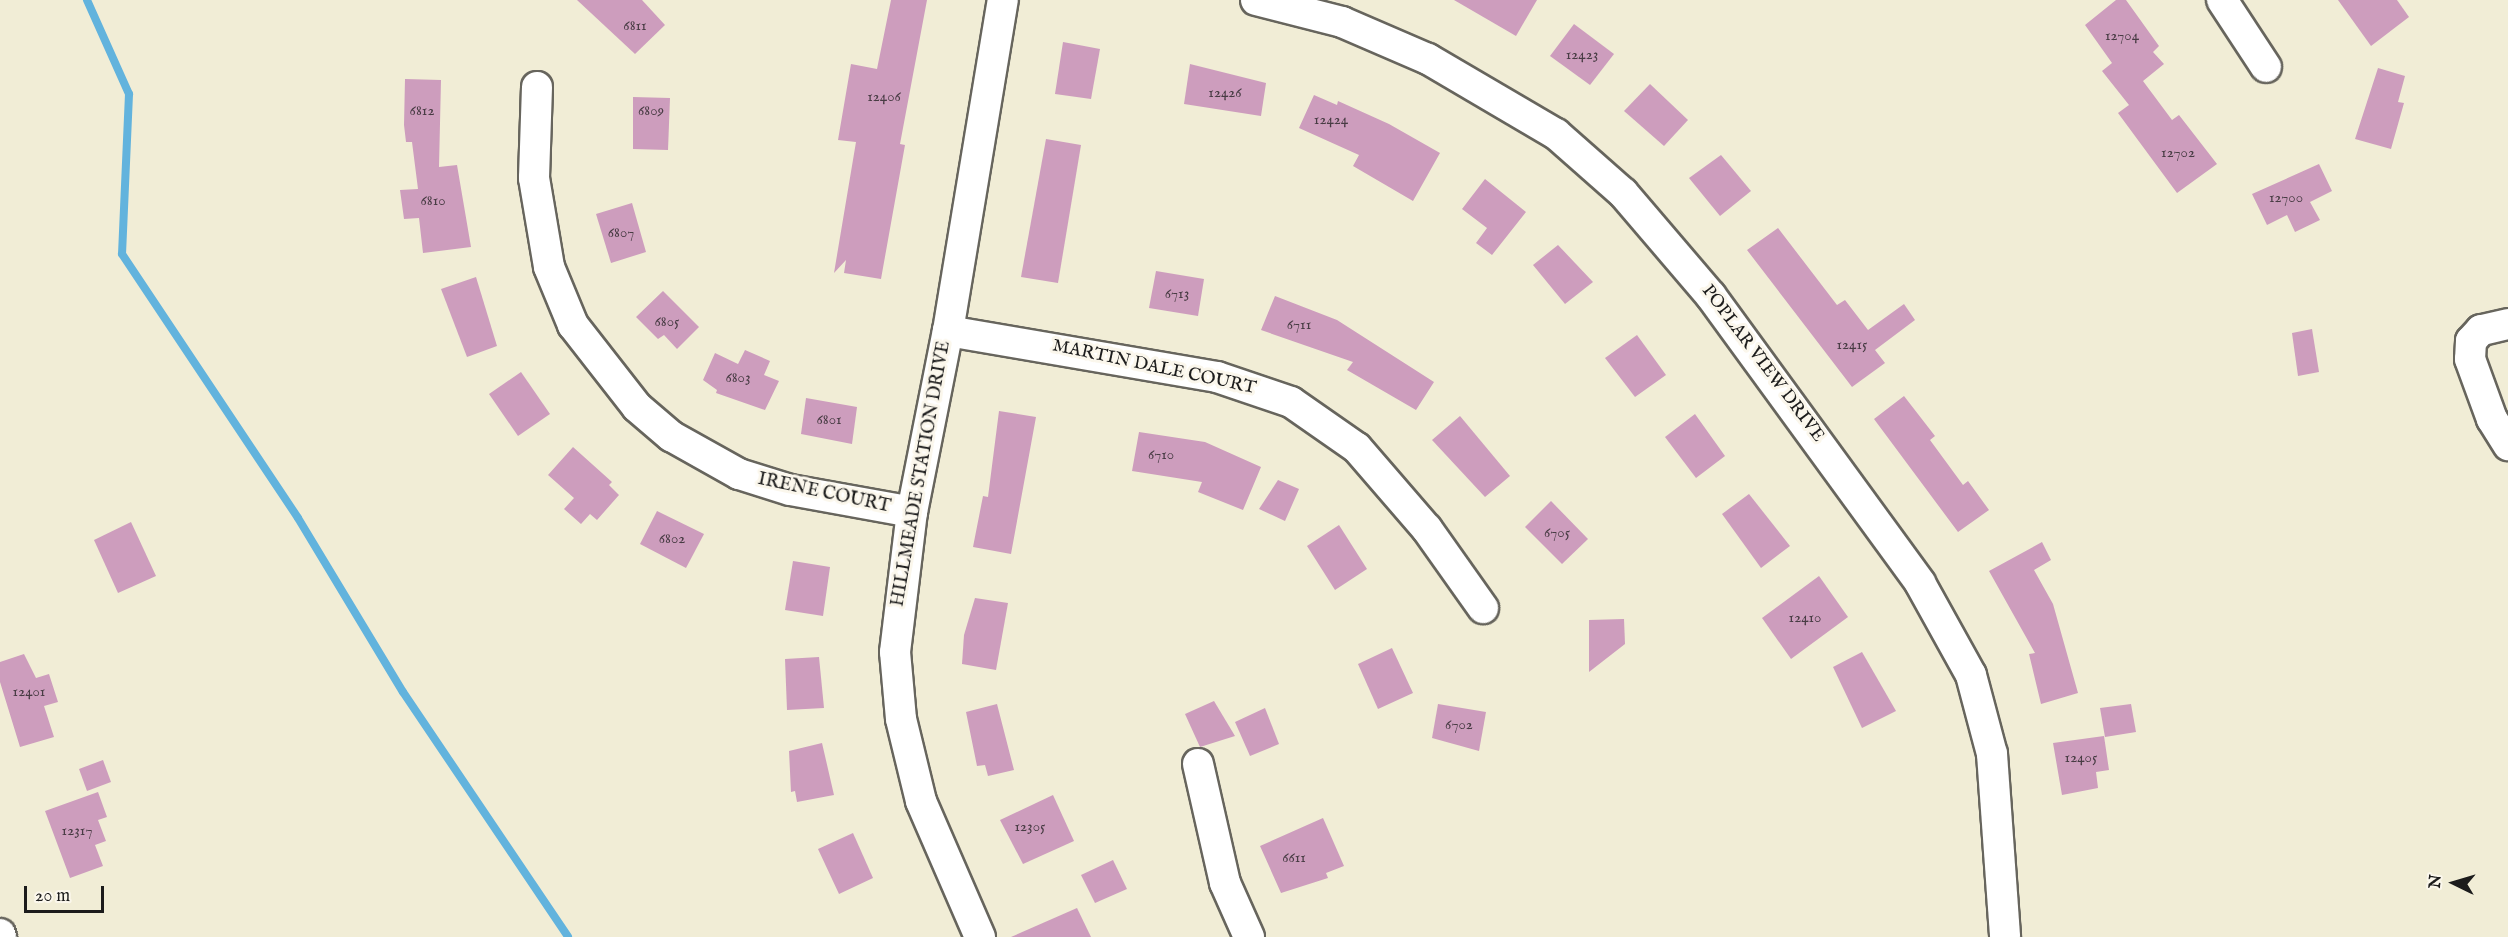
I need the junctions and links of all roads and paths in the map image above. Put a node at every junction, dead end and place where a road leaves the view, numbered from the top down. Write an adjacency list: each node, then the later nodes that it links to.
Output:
1 (1003, 0): 7 (street, HILLMEADE STATION DRIVE)
2 (1256, 0): 14 (street, POPLAR VIEW DRIVE)
3 (2222, 0): 4 (street)
4 (2266, 67)
5 (537, 87): 9 (street, IRENE COURT)
6 (2508, 324): 8 (street)
7 (948, 331): 9 (street, HILLMEADE STATION DRIVE); 10 (street, MARTIN DALE COURT)
8 (2508, 445)
9 (912, 512): 12 (street, HILLMEADE STATION DRIVE)
10 (1483, 608)
11 (1198, 764): 13 (street)
12 (980, 937)
13 (1249, 937)
14 (2005, 937)

